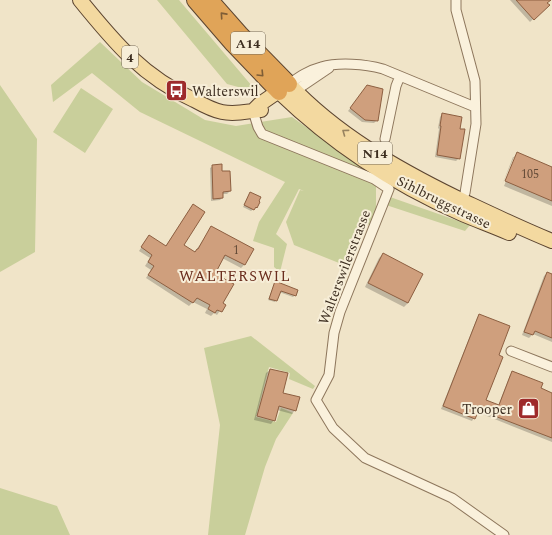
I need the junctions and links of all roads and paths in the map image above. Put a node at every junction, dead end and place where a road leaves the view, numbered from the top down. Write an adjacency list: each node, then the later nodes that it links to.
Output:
1 (80, 0): 8 (main road, 4)
2 (194, 0): 6 (highway, A14, one-way to 6)
3 (210, 0): 6 (highway, A14, one-way to 3)
4 (456, 0): 7 (street)
5 (400, 76): 6 (street); 7 (street); 9 (street)
6 (287, 91): 8 (main road); 11 (main road, Sihlbruggstrasse / N14, one-way to 6); 12 (main road, Sihlbruggstrasse / N14)
7 (475, 107): 10 (street)
8 (253, 111): 15 (street, Walterswilerstrasse)
9 (385, 139)
10 (465, 193)
11 (552, 241)
12 (552, 251)
13 (511, 351): 14 (street)
14 (552, 367)
15 (504, 535)

